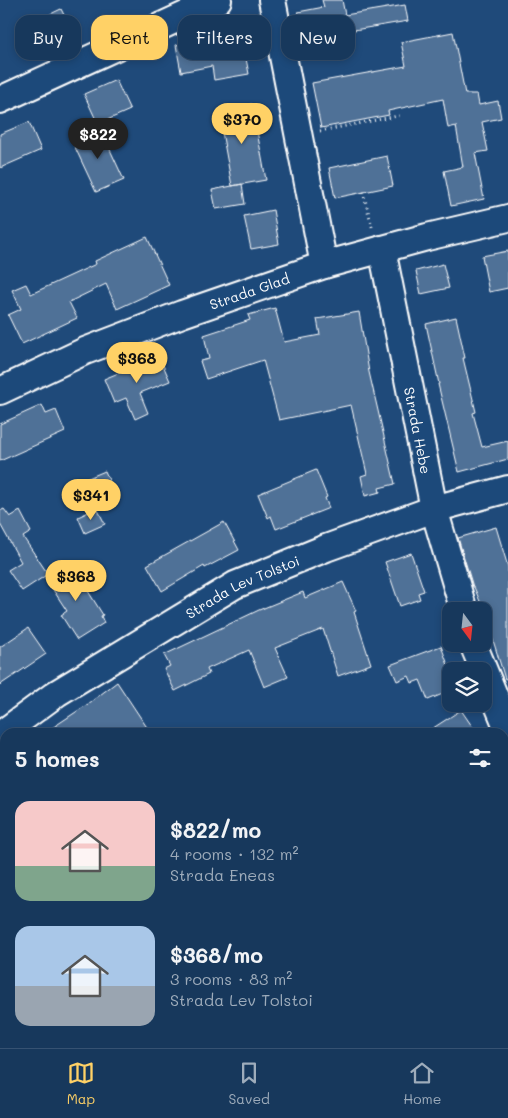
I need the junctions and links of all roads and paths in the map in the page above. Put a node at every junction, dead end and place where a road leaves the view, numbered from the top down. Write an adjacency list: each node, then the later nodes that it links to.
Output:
1 (218, 0): 3 (street)
2 (272, 0): 9 (street)
3 (0, 100)
4 (403, 115): 5 (path)
5 (322, 131)
6 (363, 192): 8 (path)
7 (508, 218): 8 (street, Strada Glad)
8 (377, 237): 9 (street, Strada Glad); 12 (street, Strada Hebe)
9 (324, 265): 10 (street, Strada Glad)
10 (0, 391)
11 (508, 489): 12 (street, Strada Lev Tolstoi)
12 (434, 509): 13 (street, Strada Hebe); 15 (street, Strada Lev Tolstoi)
13 (461, 602)
14 (476, 652): 16 (street)
15 (10, 728)
16 (508, 728)

